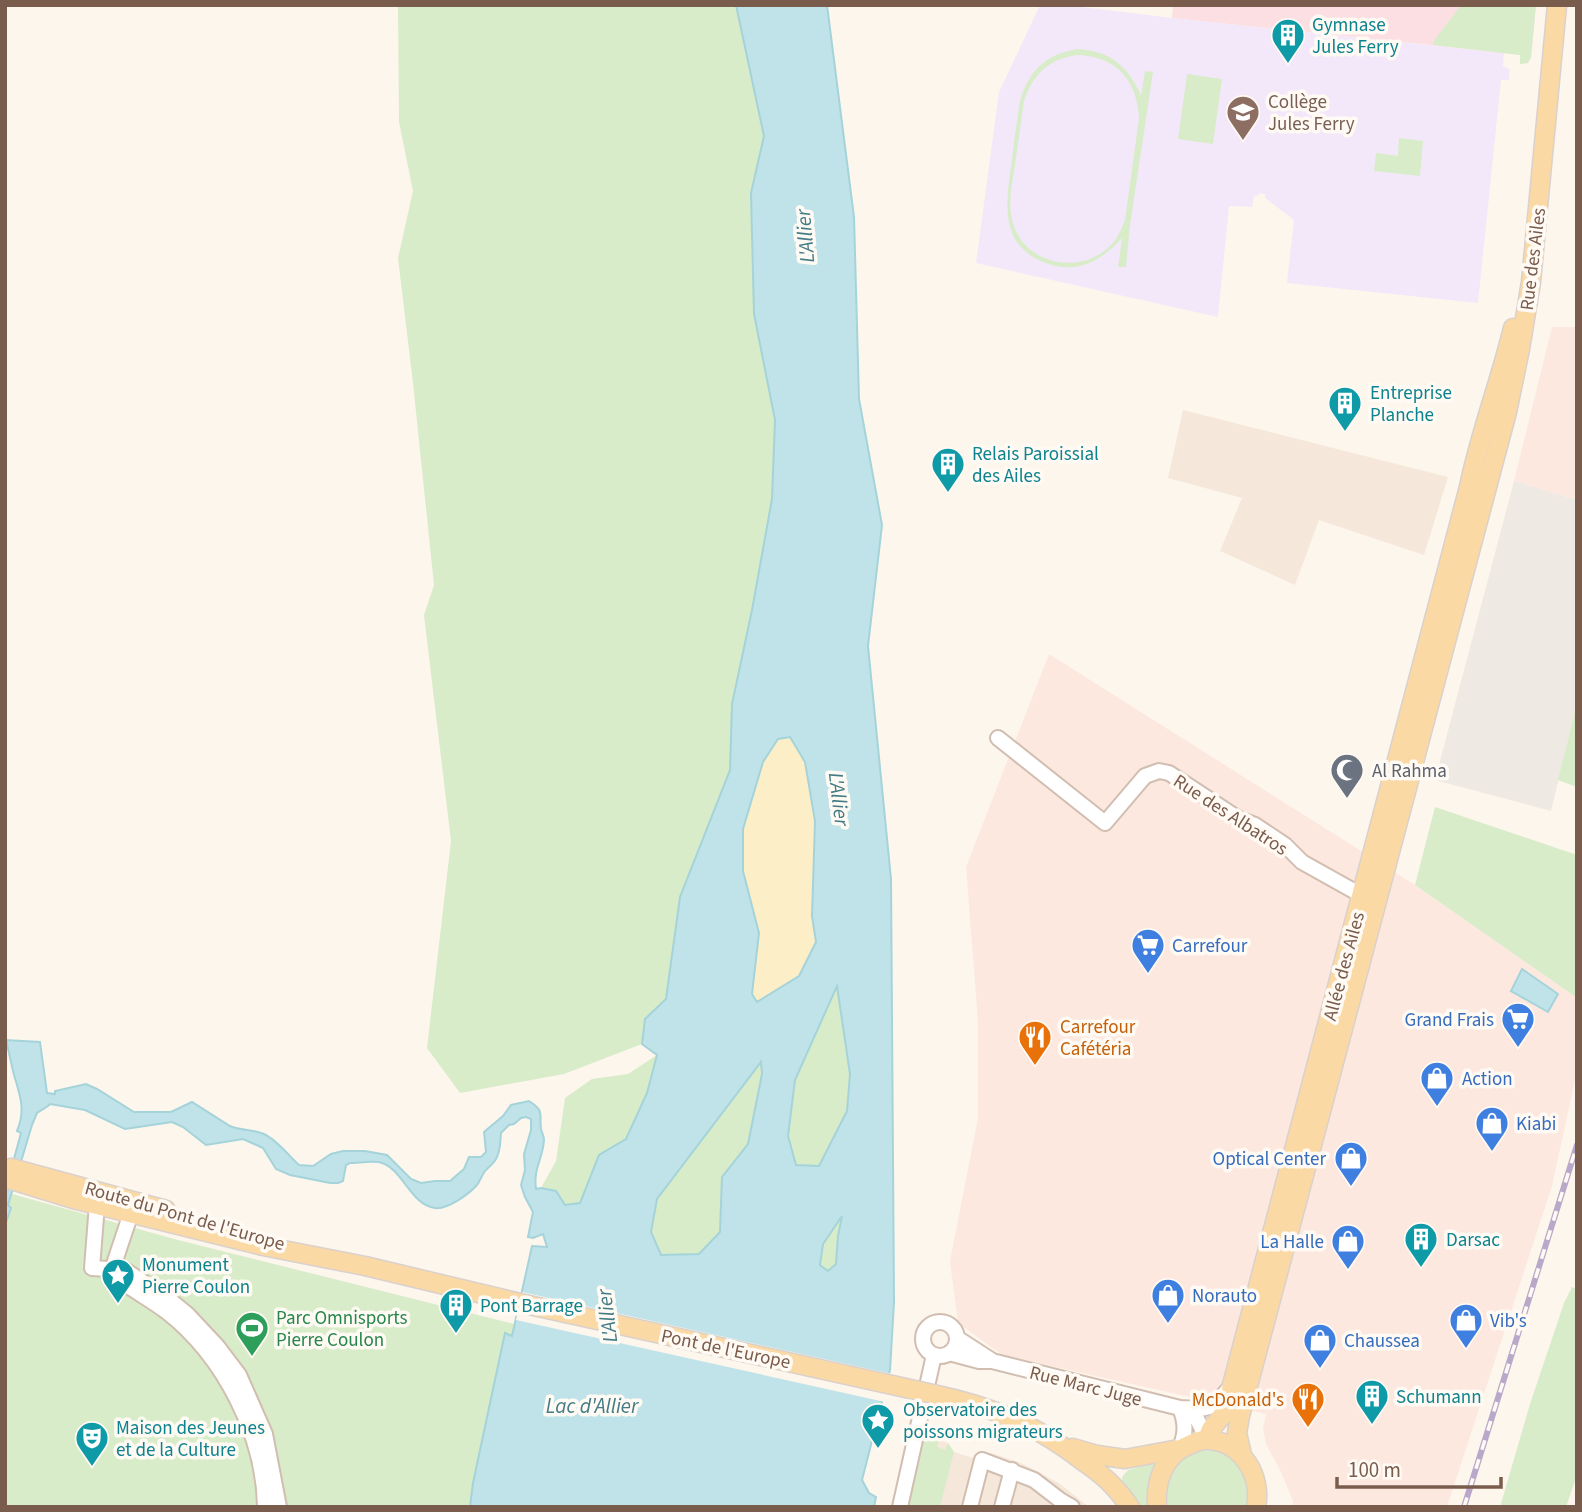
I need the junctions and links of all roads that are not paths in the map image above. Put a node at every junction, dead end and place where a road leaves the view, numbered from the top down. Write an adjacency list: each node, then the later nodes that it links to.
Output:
1 (1549, 5): 3 (main road, Rue des Ailes)
2 (1557, 5): 4 (main road, Rue des Ailes)
3 (1469, 487): 6 (main road, Allée des Ailes)
4 (1481, 509): 6 (main road, Allée des Ailes)
5 (998, 738): 6 (street, Rue des Albatros)
6 (1369, 899): 17 (main road, Allée des Ailes); 22 (main road, Allée des Ailes)
7 (5, 1167): 9 (main road, Route du Pont de l'Europe)
8 (5, 1178): 10 (main road, Route du Pont de l'Europe)
9 (122, 1204): 10 (main road, Route du Pont de l'Europe); 11 (main road, Route du Pont de l'Europe); 11 (main road, Route du Pont de l'Europe); 12 (street)
10 (97, 1205): 12 (street)
11 (365, 1266): 13 (main road, Route du Pont de l'Europe)
12 (112, 1270): 24 (street); 25 (street)
13 (520, 1303): 20 (main road, Pont de l'Europe, bridge)
14 (957, 1338): 15 (street); 15 (street); 16 (street, Rue Marc Juge)
15 (942, 1354): 16 (street, Rue Marc Juge); 26 (street)
16 (992, 1361): 18 (street, Rue Marc Juge)
17 (1232, 1385): 18 (street); 19 (main road, Allée des Ailes)
18 (1186, 1408): 19 (street); 21 (street)
19 (1205, 1440): 21 (main road); 22 (main road)
20 (1062, 1445): 21 (main road); 30 (main road); 31 (main road)
21 (1180, 1449): 32 (main road)
22 (1242, 1455): 33 (main road)
23 (1012, 1470): 27 (street); 28 (street); 29 (street)
24 (265, 1507)
25 (279, 1507)
26 (900, 1507)
27 (970, 1507)
28 (1002, 1507)
29 (1072, 1507)
30 (1121, 1507)
31 (1130, 1507)
32 (1157, 1507)
33 (1256, 1507)

